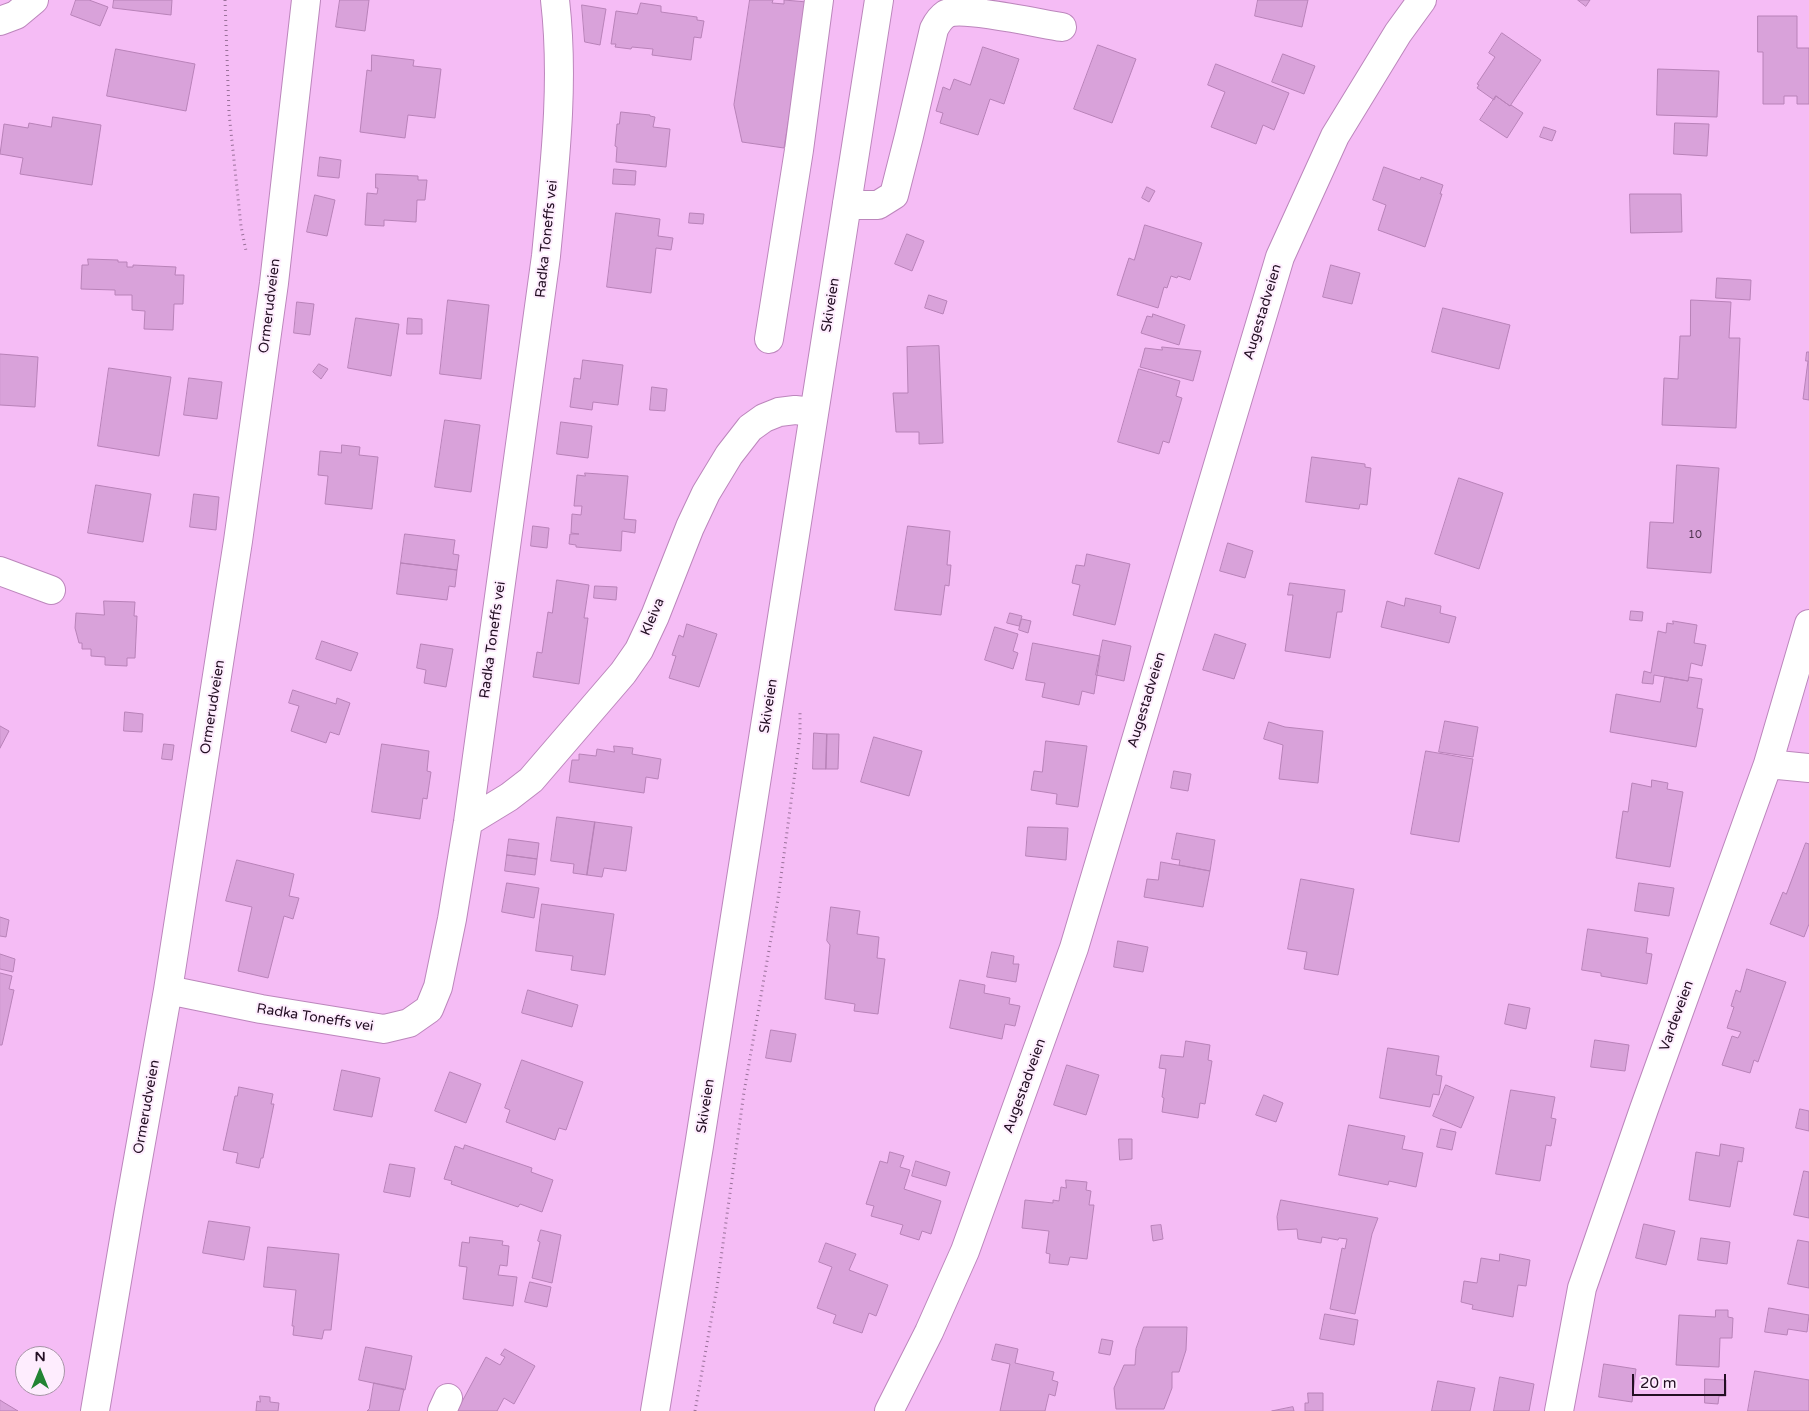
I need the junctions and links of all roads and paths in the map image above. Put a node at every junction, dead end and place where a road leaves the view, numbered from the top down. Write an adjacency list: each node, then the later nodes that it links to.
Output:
1 (34, 0): 8 (street)
2 (225, 0): 11 (path)
3 (306, 0): 11 (street, Ormerudveien)
4 (555, 0): 20 (street, Radka Toneffs vei)
5 (819, 0): 12 (street)
6 (879, 0): 10 (street, Skiveien)
7 (1422, 0): 25 (street, Augestadveien)
8 (0, 21)
9 (1062, 27): 10 (street)
10 (847, 206): 13 (street, Skiveien)
11 (274, 283): 21 (street, Ormerudveien)
12 (769, 339)
13 (813, 412): 20 (street, Kleiva); 23 (street, Skiveien)
14 (0, 571): 15 (street)
15 (51, 590)
16 (1809, 624): 18 (street, Vardeveien)
17 (799, 709): 24 (path)
18 (1768, 764): 19 (street); 26 (street, Vardeveien)
19 (1809, 768)
20 (468, 822): 21 (street, Radka Toneffs vei)
21 (168, 990): 22 (street, Ormerudveien)
22 (95, 1411)
23 (655, 1411)
24 (695, 1411)
25 (889, 1411)
26 (1559, 1411)

